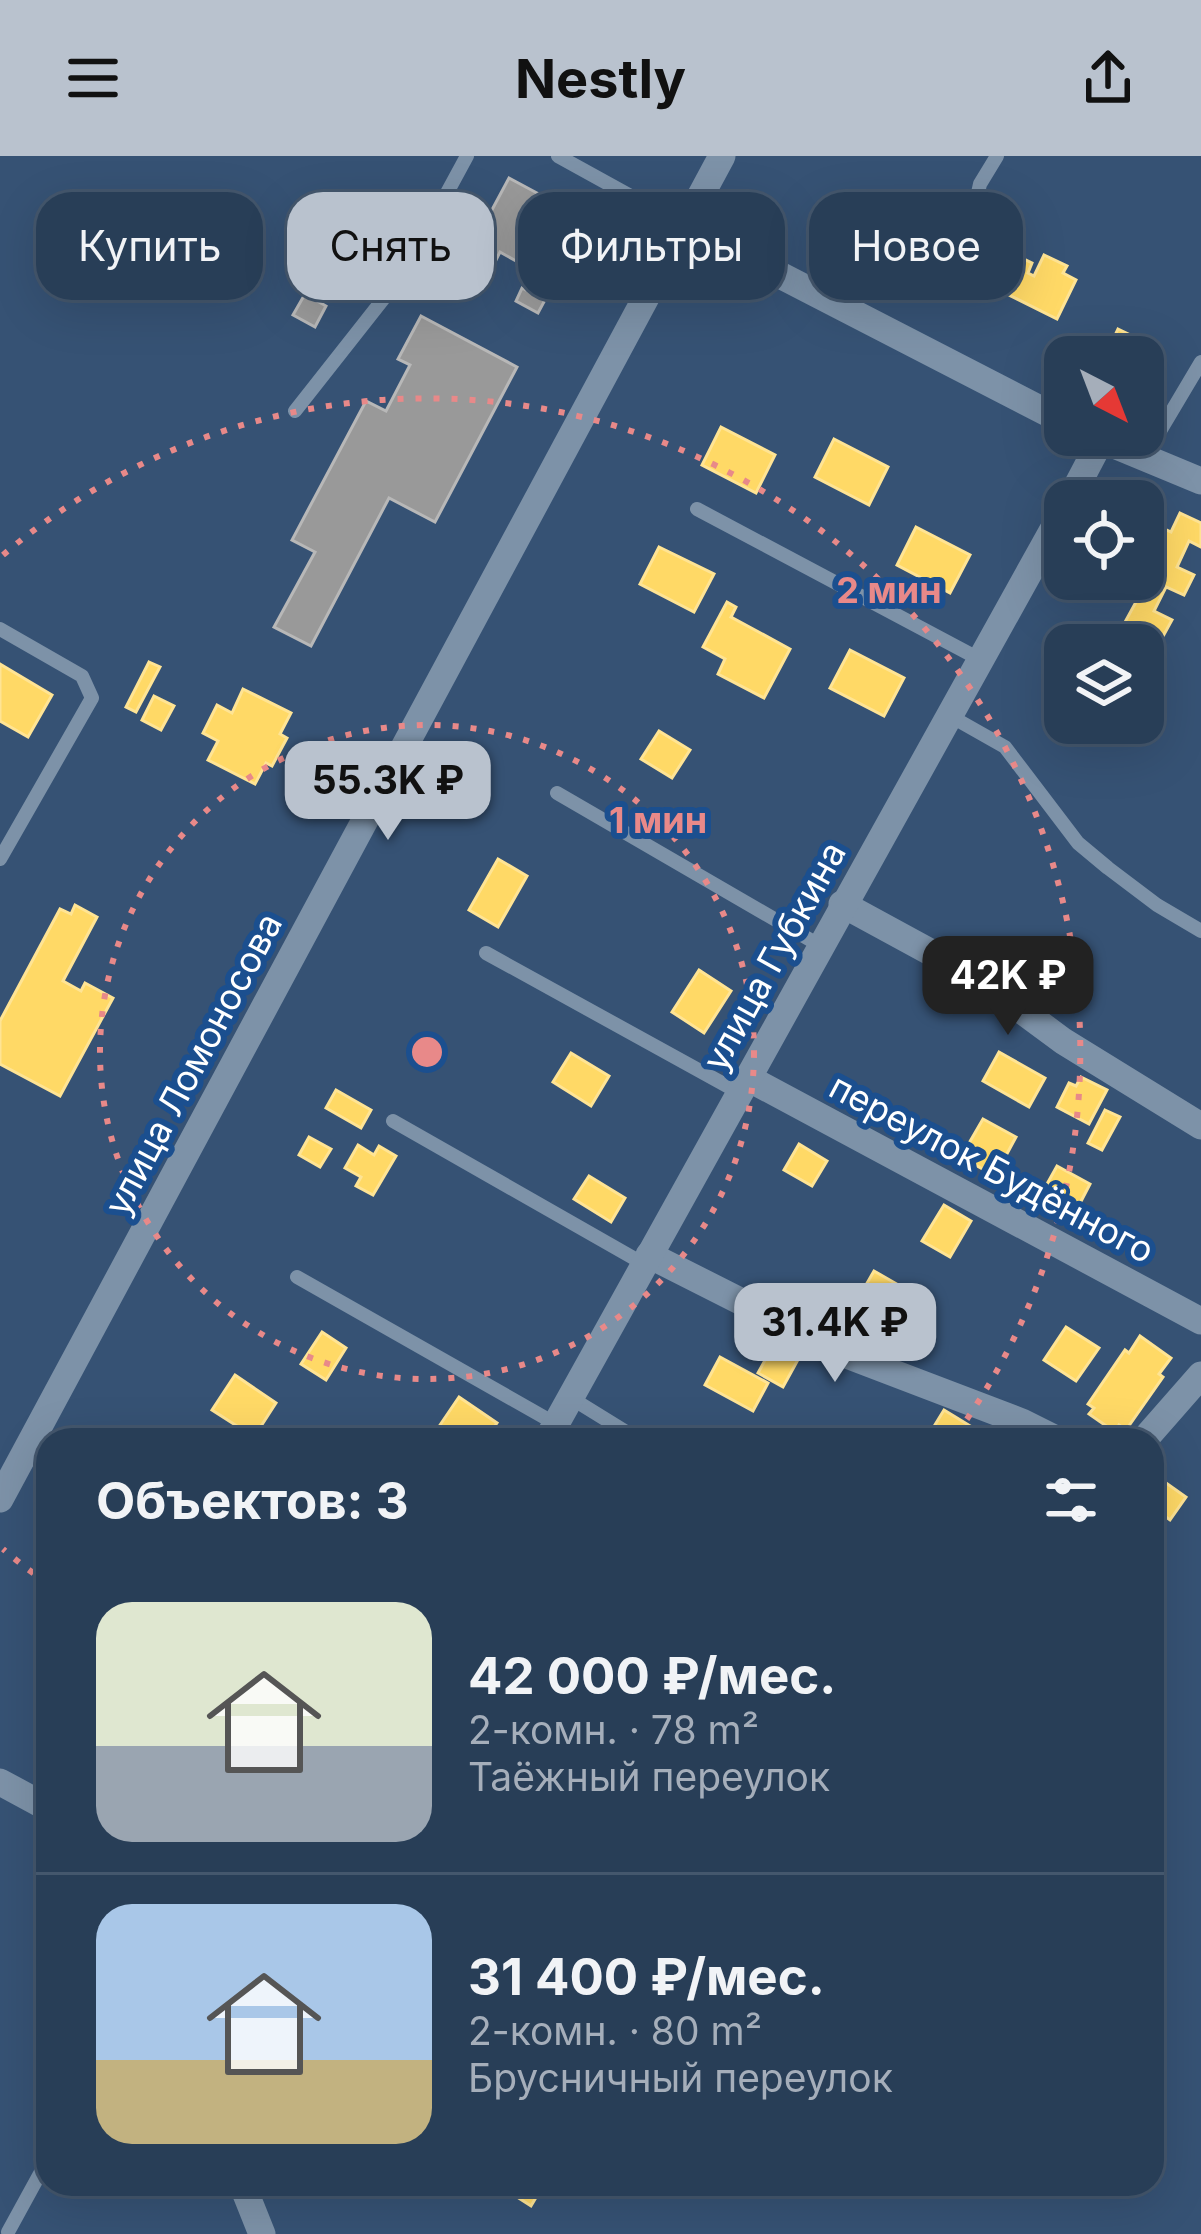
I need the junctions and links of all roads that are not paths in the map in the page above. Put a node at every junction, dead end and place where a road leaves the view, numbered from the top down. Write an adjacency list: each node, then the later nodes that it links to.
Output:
1 (467, 156): 11 (lane)
2 (558, 156): 5 (lane)
3 (722, 156): 6 (street, улица Ломоносова)
4 (997, 156): 7 (lane)
5 (623, 192)
6 (702, 192)
7 (978, 192)
8 (785, 278): 12 (street)
9 (642, 300): 40 (street, улица Ломоносова)
10 (1201, 362): 14 (lane)
11 (295, 411)
12 (1044, 411)
13 (1139, 456): 14 (street)
14 (1144, 458): 15 (street)
15 (1201, 481)
16 (697, 509): 19 (lane)
17 (1044, 547): 19 (street, улица Губкина)
18 (0, 629): 22 (lane)
19 (983, 661): 20 (street, улица Губкина)
20 (952, 717): 23 (street, улица Губкина); 24 (lane)
21 (557, 794): 25 (lane)
22 (0, 859)
23 (842, 904): 25 (street, улица Губкина); 29 (street)
24 (1201, 931)
25 (819, 945): 27 (street, улица Губкина)
26 (486, 953): 27 (lane, переулок Будённого)
27 (744, 1085): 30 (street, улица Губкина); 32 (street, переулок Будённого)
28 (393, 1121): 30 (lane)
29 (1201, 1126)
30 (647, 1260): 34 (street, улица Губкина); 38 (street)
31 (297, 1277): 35 (lane)
32 (1201, 1321)
33 (1201, 1376): 39 (street)
34 (571, 1398): 36 (street, улица Губкина); 37 (lane)
35 (545, 1428)
36 (554, 1428)
37 (620, 1428)
38 (1028, 1428)
39 (1155, 1428)
40 (8, 1466): 41 (street, улица Ломоносова)
41 (0, 1499)
42 (0, 1782): 43 (street)
43 (36, 1802)
44 (36, 2181): 46 (lane)
45 (245, 2196): 47 (street)
46 (8, 2231)
47 (262, 2234)

